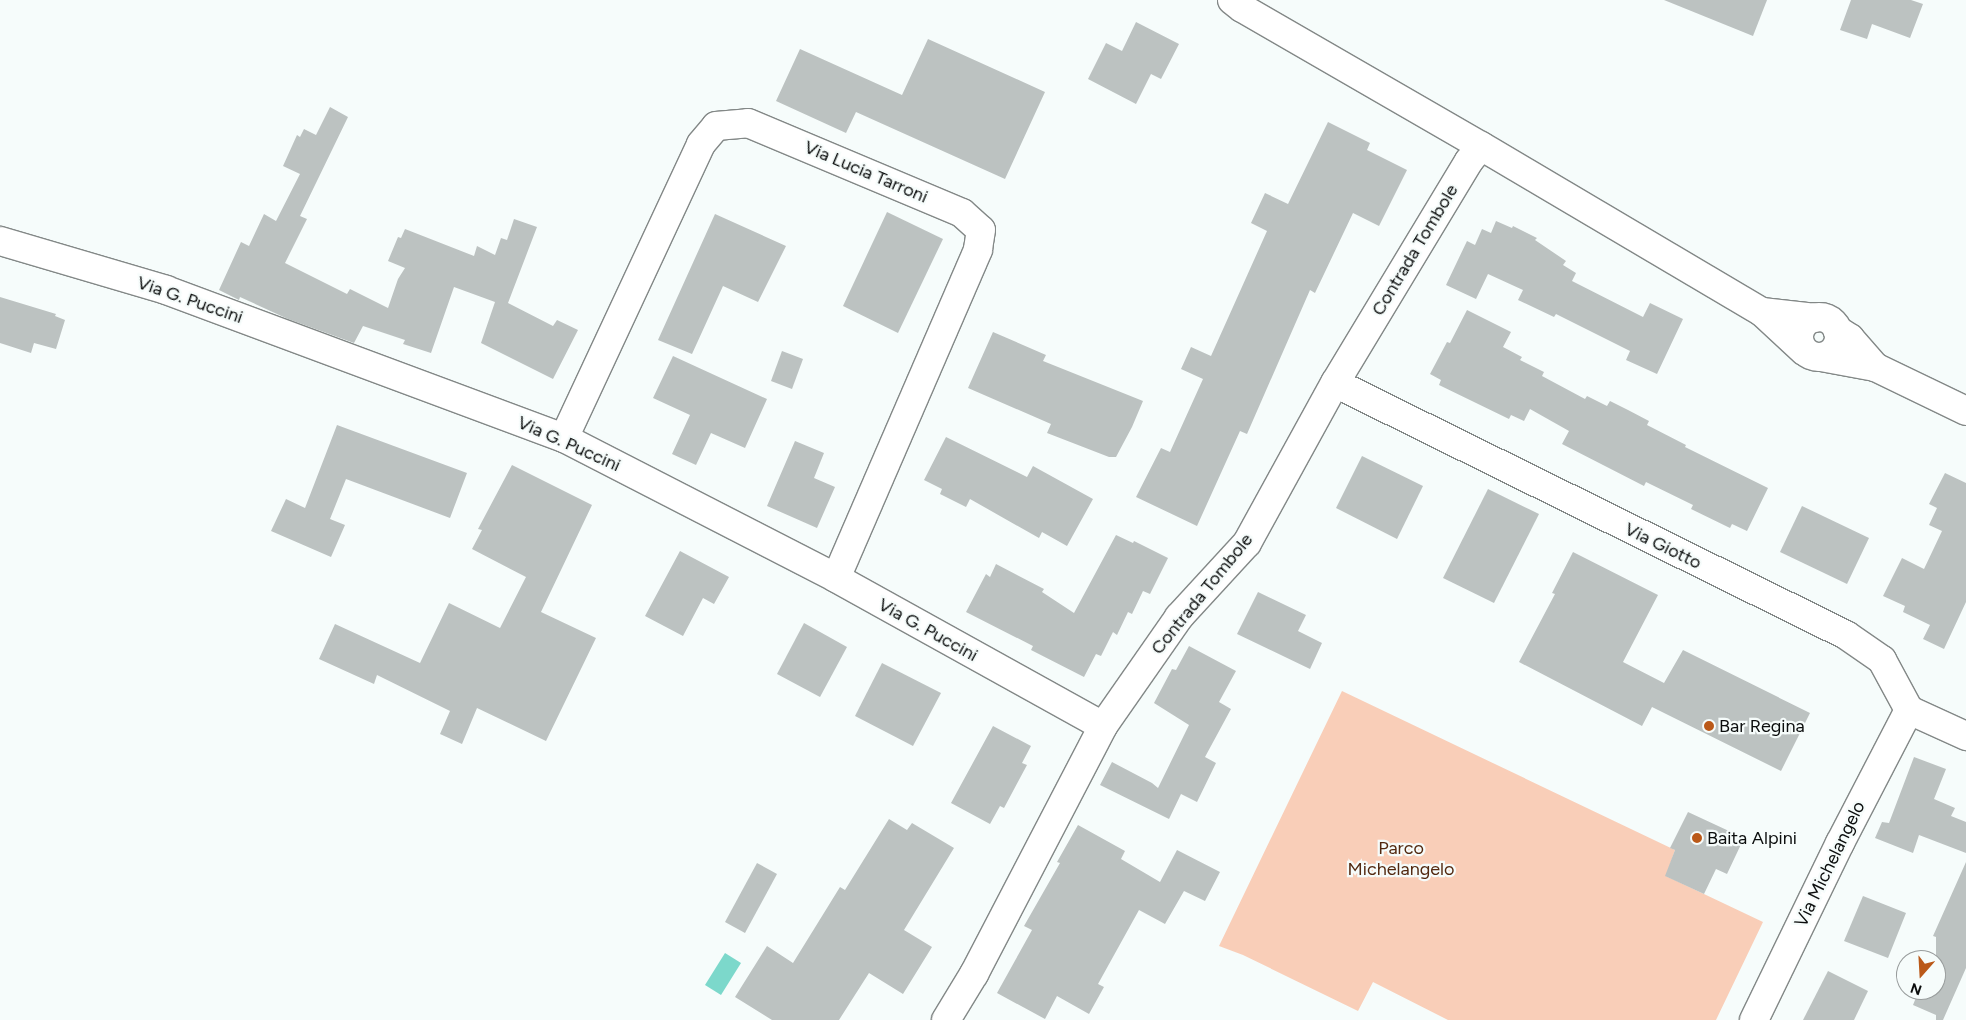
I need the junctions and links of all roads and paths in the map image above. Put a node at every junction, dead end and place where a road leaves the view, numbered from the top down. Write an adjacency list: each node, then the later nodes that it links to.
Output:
1 (1232, 0): 2 (street)
2 (1481, 146): 4 (street); 8 (street, Contrada Tombole)
3 (0, 241): 10 (street, Via G. Puccini)
4 (1762, 312): 5 (street); 6 (street)
5 (1827, 324): 6 (street); 7 (street)
6 (1812, 354): 7 (street)
7 (1875, 367): 9 (street)
8 (1335, 383): 12 (street, Via Giotto); 13 (street, Contrada Tombole)
9 (1966, 411)
10 (564, 438): 11 (street, Via G. Puccini); 11 (street, Via Lucia Tarroni)
11 (836, 578): 13 (street, Via G. Puccini)
12 (1909, 710): 14 (street); 16 (street, Via Michelangelo)
13 (1103, 726): 15 (street, Contrada Tombole)
14 (1966, 736)
15 (946, 1020)
16 (1754, 1020)

